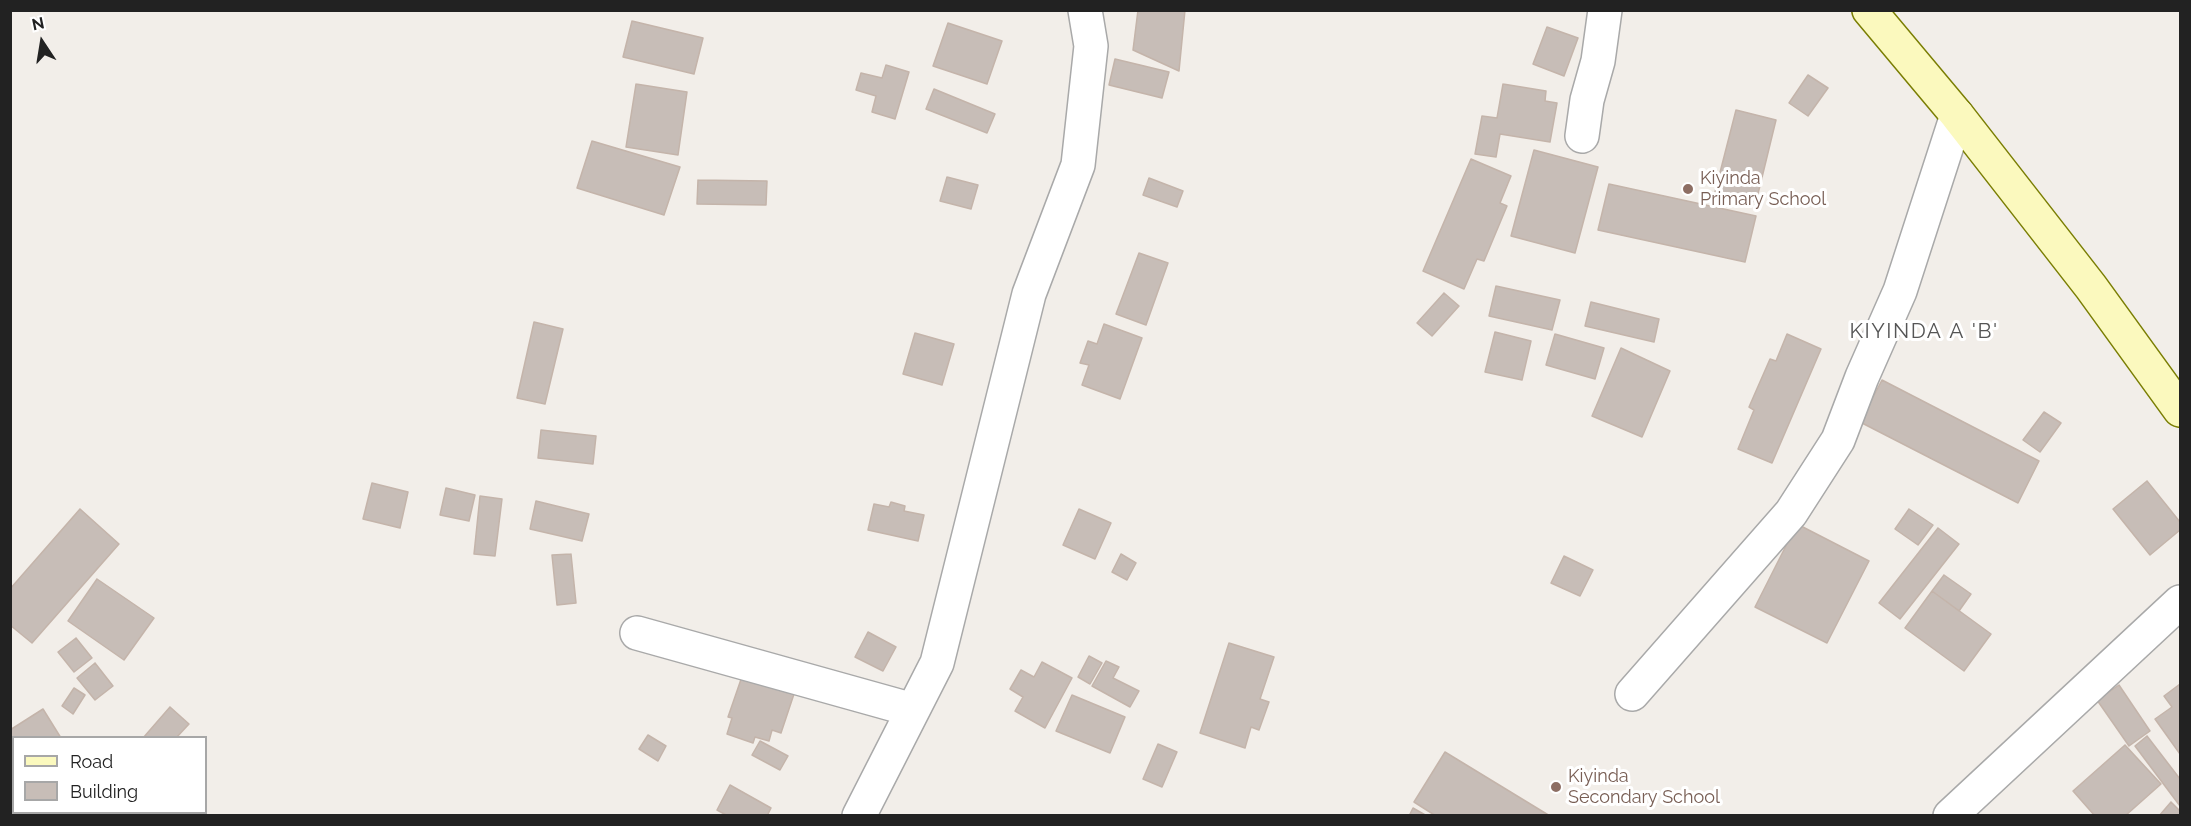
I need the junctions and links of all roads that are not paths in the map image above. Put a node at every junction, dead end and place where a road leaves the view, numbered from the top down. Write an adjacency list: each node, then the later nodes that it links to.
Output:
1 (1085, 10): 10 (street)
2 (1605, 10): 5 (street)
3 (1869, 10): 4 (street)
4 (1957, 115): 6 (street); 9 (street)
5 (1582, 136)
6 (2181, 410)
7 (2181, 602): 12 (street)
8 (637, 633): 10 (street)
9 (1632, 694)
10 (913, 711): 11 (street)
11 (860, 816)
12 (1950, 816)

